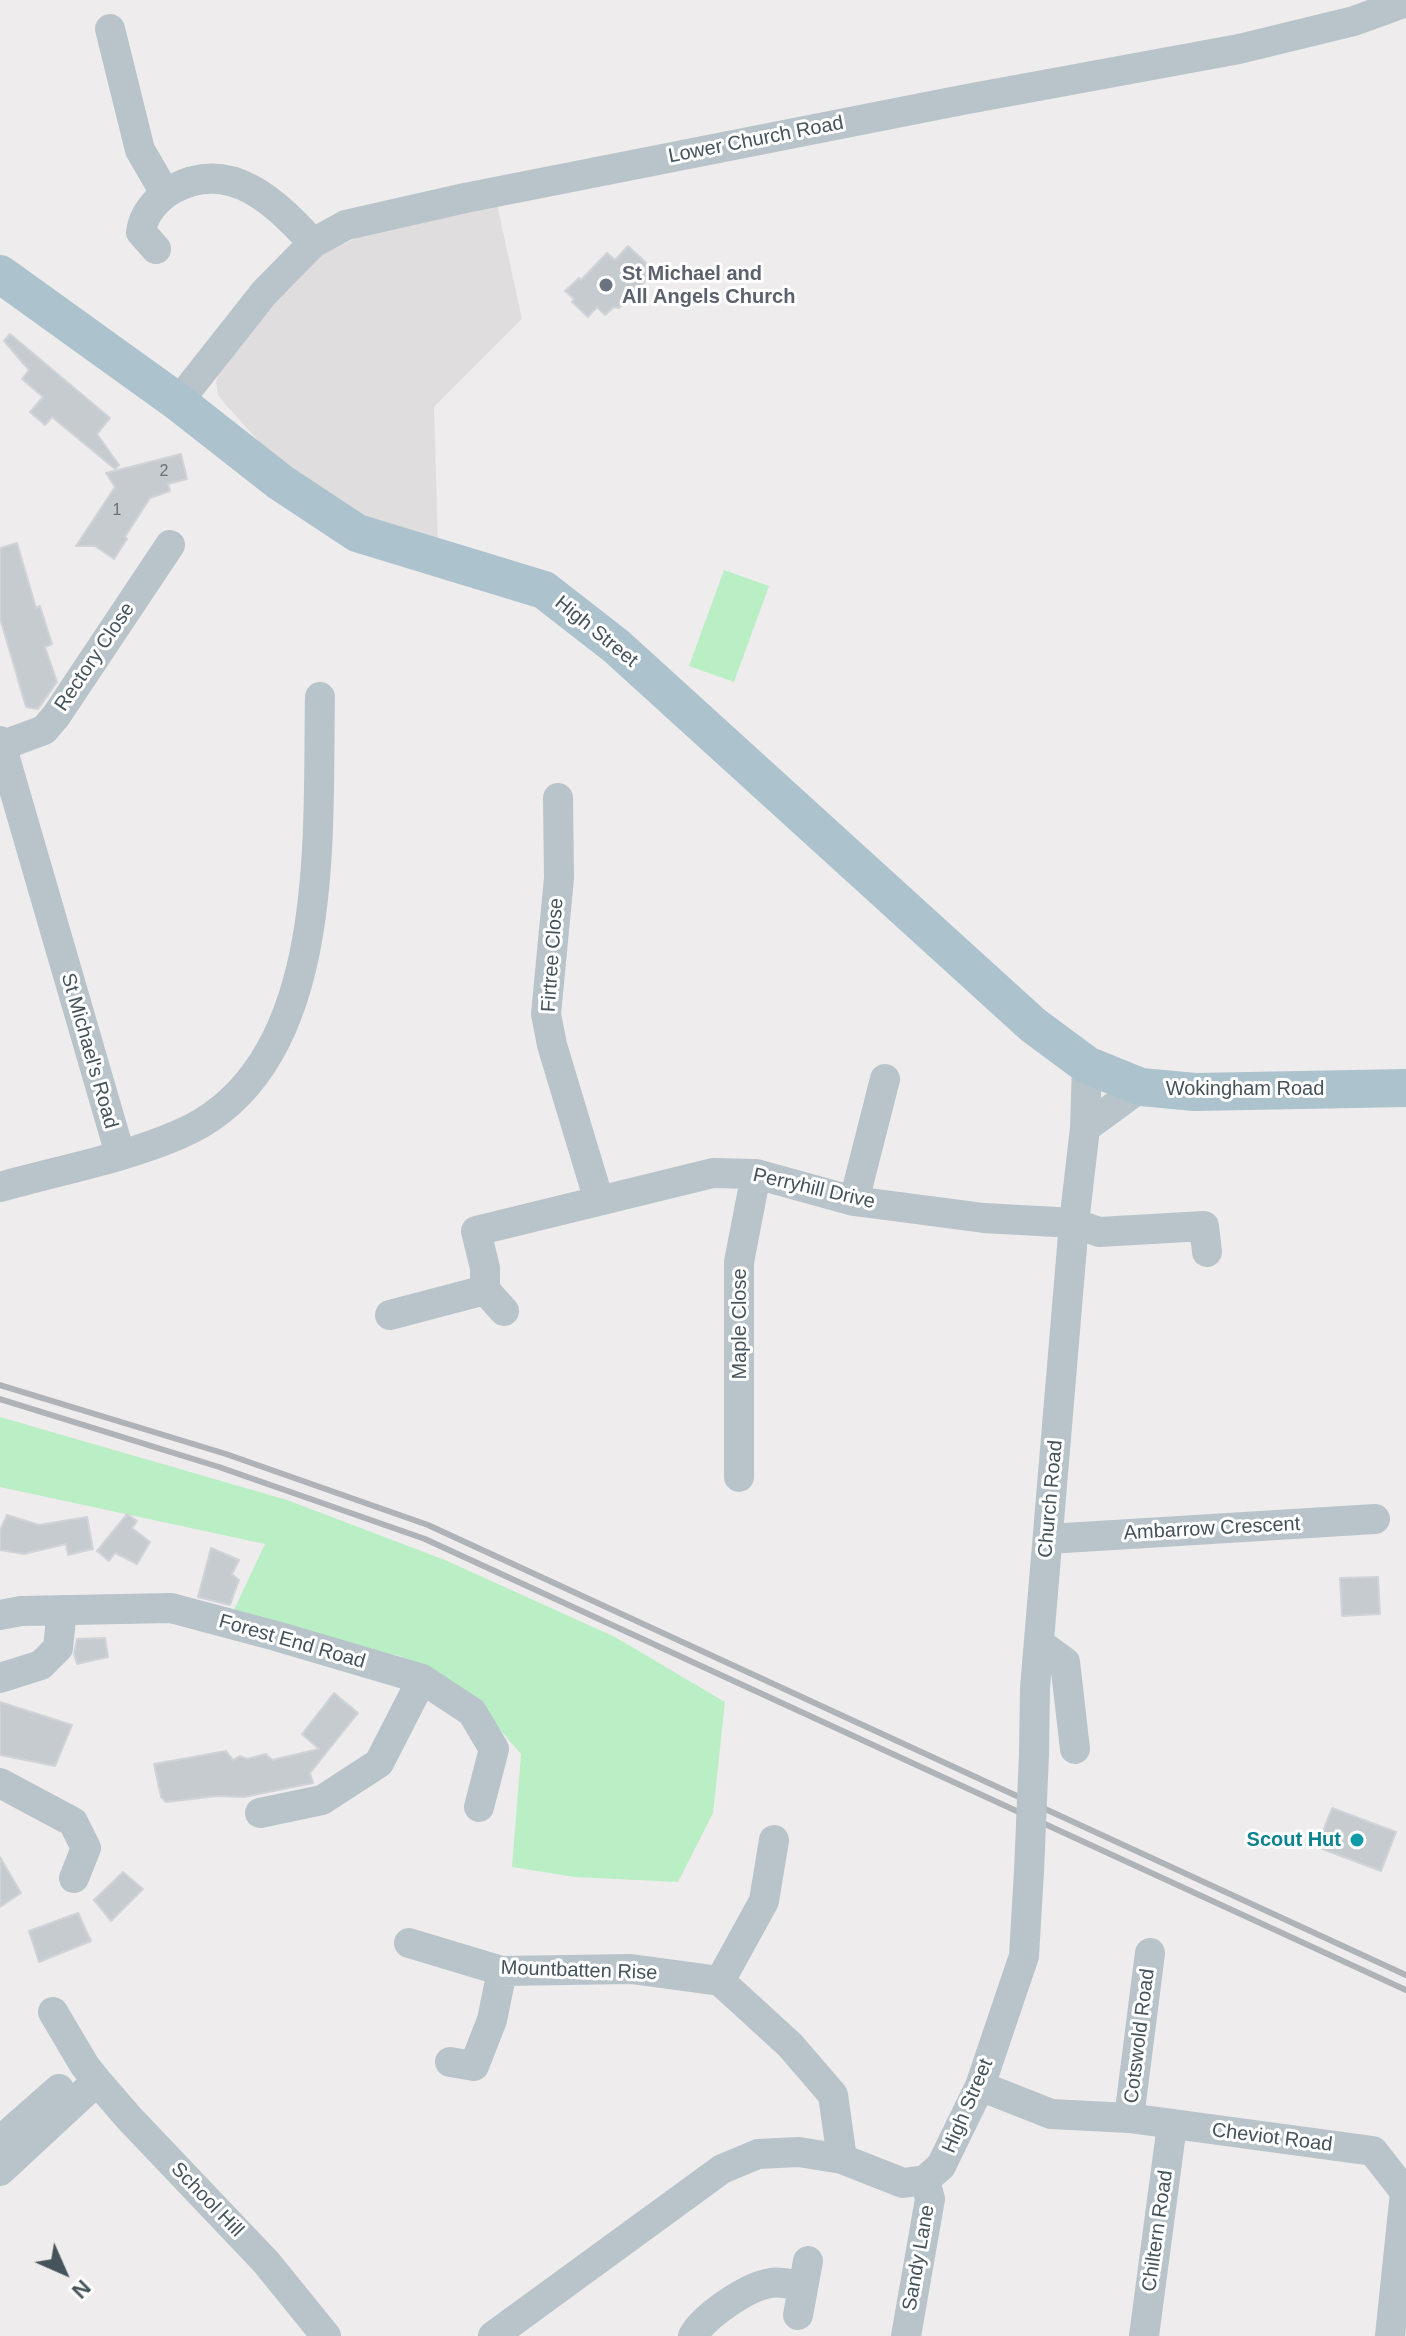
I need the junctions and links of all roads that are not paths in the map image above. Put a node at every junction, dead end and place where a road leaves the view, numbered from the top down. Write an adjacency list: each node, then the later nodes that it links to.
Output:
1 (1406, 2): 4 (street, Lower Church Road)
2 (110, 29): 3 (street)
3 (165, 193): 4 (street); 5 (street)
4 (313, 243): 7 (street, Lower Church Road)
5 (156, 249)
6 (0, 274): 7 (main road, High Street)
7 (178, 402): 13 (main road, High Street)
8 (170, 545): 10 (street, Rectory Close)
9 (320, 697): 18 (street, St Michael's Road)
10 (1, 743): 11 (street, St Michael's Road)
11 (8, 798): 18 (street, St Michael's Road)
12 (558, 798): 21 (street, Firtree Close)
13 (1087, 1065): 15 (main road, Wokingham Road); 17 (street, Church Road)
14 (885, 1079): 22 (street)
15 (1141, 1087): 16 (main road, Wokingham Road); 17 (street)
16 (1406, 1088)
17 (1085, 1128): 23 (street, Church Road)
18 (120, 1154): 20 (street)
19 (756, 1174): 21 (street, Perryhill Drive); 22 (street, Perryhill Drive); 26 (street, Maple Close)
20 (0, 1187)
21 (599, 1201): 25 (street, Perryhill Drive)
22 (854, 1201): 23 (street, Perryhill Drive)
23 (1074, 1223): 24 (street, Perryhill Drive); 28 (street, Church Road)
24 (1207, 1252)
25 (390, 1315)
26 (739, 1477)
27 (1375, 1519): 28 (street, Ambarrow Crescent)
28 (1048, 1539): 31 (street, Church Road)
29 (62, 1610): 30 (street, Forest End Road); 32 (street); 33 (street, Forest End Road)
30 (0, 1615)
31 (1039, 1643): 34 (street); 39 (street, Church Road, bridge)
32 (0, 1678)
33 (422, 1679): 36 (street, Forest End Road); 37 (street)
34 (1075, 1749)
35 (0, 1783): 40 (street)
36 (479, 1807)
37 (260, 1813)
38 (774, 1840): 44 (street)
39 (1029, 1871): 48 (street, High Street)
40 (74, 1878)
41 (409, 1943): 43 (street, Mountbatten Rise)
42 (1150, 1953): 49 (street, Cotswold Road)
43 (502, 1971): 44 (street, Mountbatten Rise); 46 (street)
44 (720, 1981): 52 (street)
45 (53, 2012): 47 (street, School Hill)
46 (450, 2062)
47 (91, 2073): 51 (street); 53 (street); 56 (street, School Hill)
48 (980, 2086): 49 (street, Cheviot Road); 54 (street, High Street)
49 (1129, 2118): 50 (street, Cheviot Road)
50 (1172, 2125): 60 (street, Chiltern Road); 61 (street, Cheviot Road)
51 (0, 2141)
52 (842, 2159): 54 (street); 57 (street)
53 (0, 2171)
54 (925, 2180): 59 (street, Sandy Lane)
55 (803, 2287): 58 (street)
56 (326, 2336)
57 (493, 2336)
58 (693, 2336)
59 (906, 2336)
60 (1144, 2336)
61 (1390, 2336)

